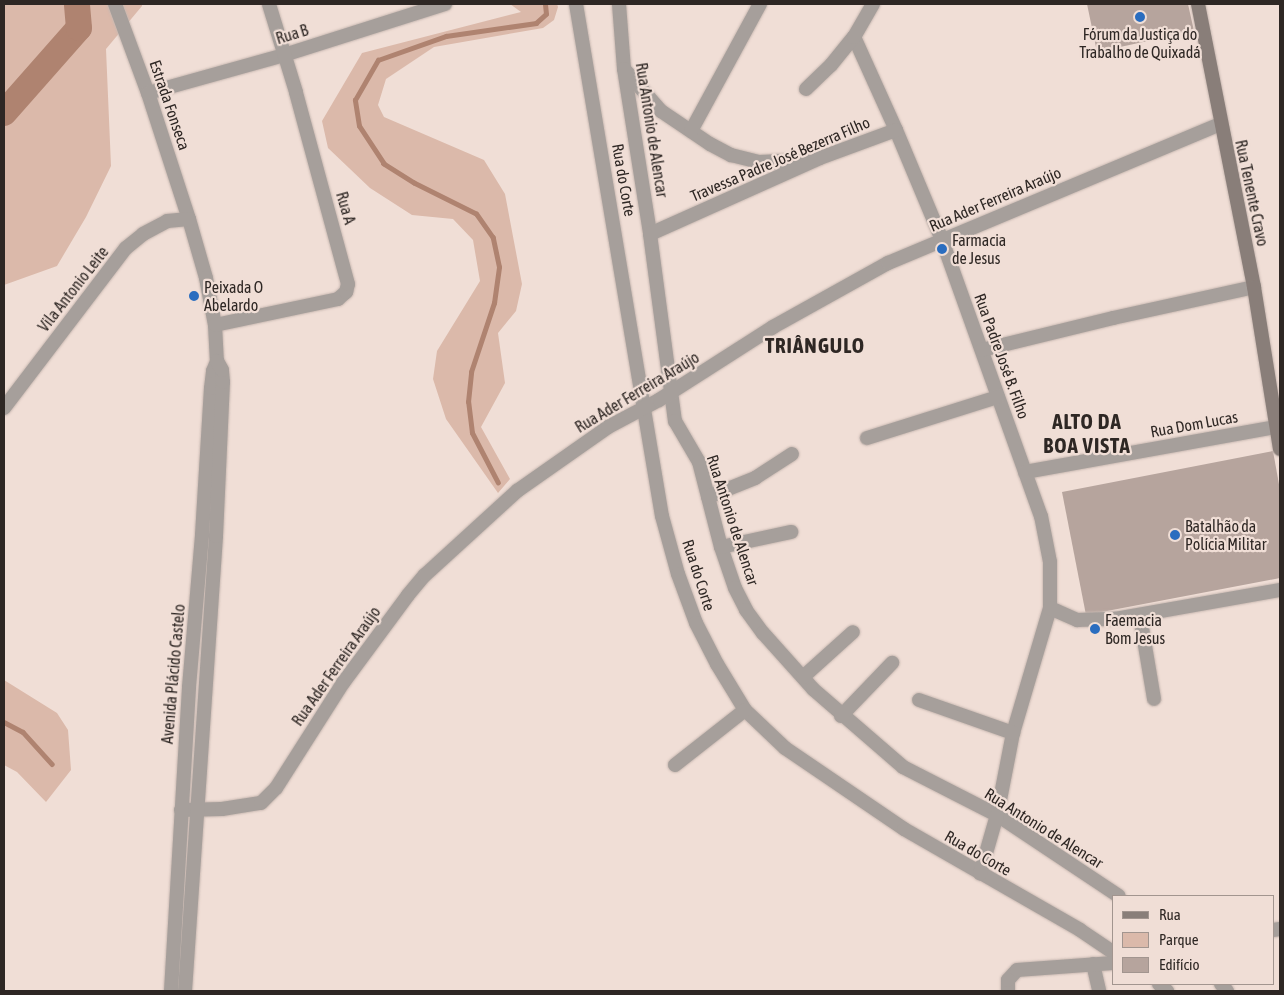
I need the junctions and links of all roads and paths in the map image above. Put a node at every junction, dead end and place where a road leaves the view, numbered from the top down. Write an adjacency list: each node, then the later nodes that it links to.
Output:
1 (115, 4): 13 (street, Estrada Fonseca)
2 (269, 4): 10 (street, Rua A)
3 (445, 4): 10 (street, Rua B)
4 (576, 4): 27 (street, Rua do Corte)
5 (619, 4): 11 (street, Rua Antonio de Alencar)
6 (760, 4): 16 (street)
7 (873, 4): 9 (street)
8 (1200, 5): 14 (main road, Rua Tenente Cravo)
9 (854, 37): 12 (street); 15 (street, Rua Padre José B. Filho)
10 (284, 55): 13 (street, Rua B); 22 (street, Rua A)
11 (624, 69): 16 (street); 19 (street, Rua Antonio de Alencar)
12 (806, 89)
13 (148, 93): 18 (street, Estrada Fonseca)
14 (1220, 124): 20 (street, Rua Ader Ferreira Araújo); 21 (main road, Rua Tenente Cravo)
15 (896, 130): 17 (street, Travessa Padre José Bezerra Filho); 20 (street, Rua Padre José B. Filho)
16 (691, 132): 17 (street)
17 (820, 158): 19 (street, Travessa Padre José Bezerra Filho)
18 (189, 219): 22 (street, Avenida Plácido Castelo); 28 (street, Vila Antonio Leite)
19 (650, 234): 25 (street, Rua Antonio de Alencar)
20 (942, 240): 23 (street, Rua Padre José B. Filho); 25 (street, Rua Ader Ferreira Araújo)
21 (1254, 287): 23 (street); 29 (main road, Rua Tenente Cravo)
22 (215, 326): 24 (street, Avenida Plácido Castelo)
23 (982, 350): 26 (street, Rua Padre José B. Filho)
24 (217, 361): 36 (street, Avenida Plácido Castelo); 37 (street, Avenida Plácido Castelo)
25 (671, 392): 27 (street, Rua Ader Ferreira Araújo); 34 (street, Rua Antonio de Alencar)
26 (998, 397): 30 (street); 33 (street, Rua Padre José B. Filho)
27 (645, 407): 51 (street, Rua do Corte); 55 (street, Rua Ader Ferreira Araújo)
28 (4, 408)
29 (1278, 427): 31 (main road, Rua Tenente Cravo); 33 (street, Rua Dom Lucas)
30 (867, 438)
31 (1280, 450)
32 (792, 454): 34 (street)
33 (1025, 472): 42 (street, Rua Padre José B. Filho)
34 (708, 497): 38 (street, Rua Antonio de Alencar)
35 (791, 532): 38 (street)
36 (202, 535): 37 (street); 39 (street, Avenida Plácido Castelo)
37 (216, 536): 40 (street, Avenida Plácido Castelo)
38 (721, 547): 46 (street, Rua Antonio de Alencar)
39 (198, 589): 40 (street); 47 (street, Avenida Plácido Castelo)
40 (213, 590): 48 (street, Avenida Plácido Castelo)
41 (1280, 590): 43 (street)
42 (1050, 608): 43 (street); 53 (street, Rua Padre José B. Filho)
43 (1140, 616): 49 (street)
44 (853, 632): 46 (street)
45 (892, 664): 52 (street)
46 (803, 677): 52 (street, Rua Antonio de Alencar)
47 (189, 687): 48 (street); 56 (street, Avenida Plácido Castelo)
48 (206, 688): 55 (street, Avenida Plácido Castelo)
49 (1154, 699)
50 (919, 700): 53 (street)
51 (745, 710): 54 (street); 58 (street, Rua do Corte)
52 (841, 716): 57 (street, Rua Antonio de Alencar)
53 (1013, 733): 57 (street, Rua Padre José B. Filho)
54 (675, 765)
55 (197, 809): 56 (street, Rua Ader Ferreira Araújo); 64 (street, Avenida Plácido Castelo)
56 (180, 810): 63 (street, Avenida Plácido Castelo)
57 (997, 815): 58 (street, Rua Padre José B. Filho); 59 (street, Rua Antonio de Alencar)
58 (980, 874): 60 (street, Rua do Corte)
59 (1117, 895)
60 (1112, 951)
61 (1112, 962): 62 (street)
62 (1093, 964): 65 (street); 66 (street)
63 (171, 991)
64 (185, 991)
65 (1008, 991)
66 (1099, 991)

